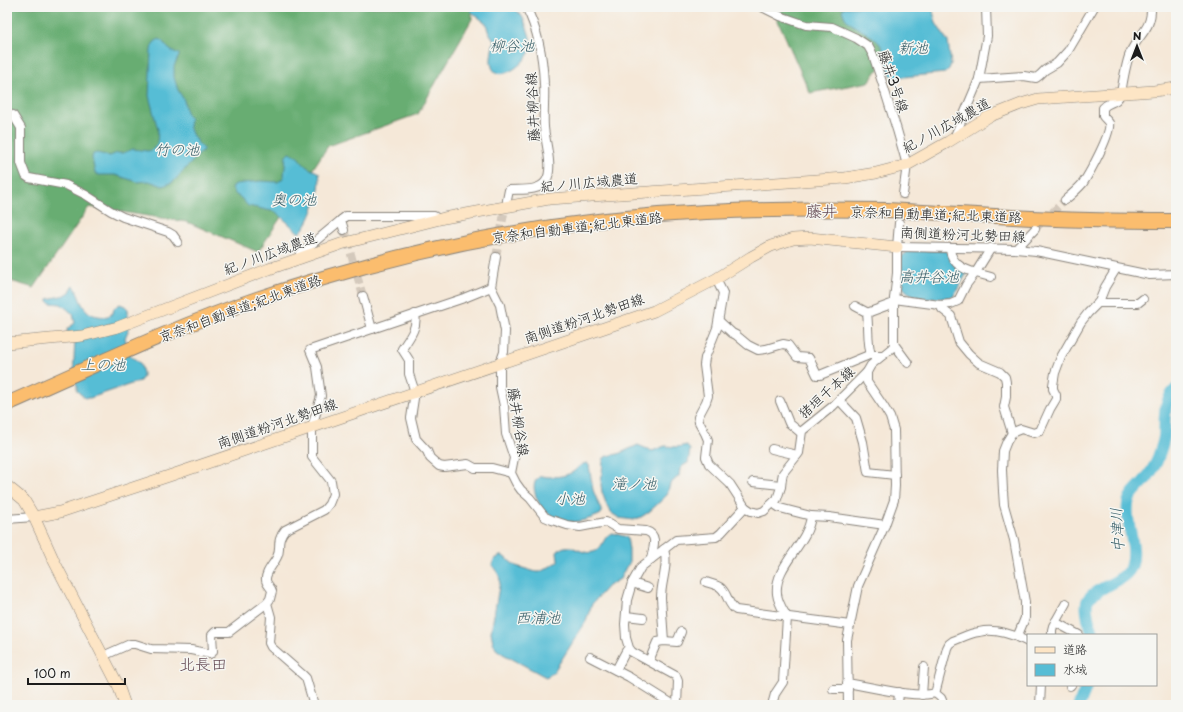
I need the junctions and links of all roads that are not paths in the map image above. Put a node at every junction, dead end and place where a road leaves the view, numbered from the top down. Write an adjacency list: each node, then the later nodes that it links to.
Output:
1 (526, 7): 13 (street, 藤井柳谷線)
2 (762, 7): 11 (street, 藤井3号線)
3 (986, 7): 6 (street)
4 (1094, 7): 6 (street)
5 (1151, 7): 8 (street)
6 (979, 79): 10 (street)
7 (1176, 88): 8 (street, 紀ノ川広域農道)
8 (1122, 93): 10 (street, 紀ノ川広域農道); 14 (street)
9 (7, 114): 21 (street)
10 (954, 138): 11 (street, 紀ノ川広域農道)
11 (907, 165): 12 (street); 15 (street, 紀ノ川広域農道)
12 (903, 194)
13 (507, 200)
14 (1065, 200)
15 (438, 219): 16 (street); 27 (street, 紀ノ川広域農道)
16 (341, 220): 20 (street); 27 (street)
17 (1176, 221): 54 (highway, 京奈和自動車道;紀北東道路)
18 (899, 224): 22 (street)
19 (1035, 229): 25 (street)
20 (344, 230)
21 (178, 242)
22 (897, 247): 23 (street, 南側道粉河北勢田線); 32 (street, 南側道粉河北勢田線); 36 (street)
23 (950, 248): 24 (street, 南側道粉河北勢田線); 29 (street)
24 (991, 248): 25 (street, 南側道粉河北勢田線); 29 (street)
25 (1016, 249): 28 (street, 南側道粉河北勢田線)
26 (496, 257): 33 (street)
27 (299, 258): 44 (street, 紀ノ川広域農道)
28 (1116, 269): 30 (street, 南側道粉河北勢田線); 37 (street)
29 (975, 273): 31 (street); 38 (street)
30 (1176, 274)
31 (991, 277)
32 (716, 279): 42 (street); 48 (street, 南側道粉河北勢田線)
33 (491, 287): 41 (street); 48 (street, 藤井柳谷線)
34 (363, 296): 43 (street)
35 (1143, 299): 37 (street)
36 (894, 301): 38 (street); 40 (street); 45 (street)
37 (1098, 303): 57 (street)
38 (940, 305): 57 (street)
39 (855, 306): 40 (street)
40 (868, 313): 46 (street)
41 (415, 314): 43 (street); 51 (street)
42 (718, 320): 46 (street); 66 (street)
43 (372, 329): 55 (street)
44 (7, 343)
45 (894, 344): 47 (street, 猪垣千本線); 49 (street)
46 (871, 355): 47 (street)
47 (883, 355): 50 (street, 猪垣千本線)
48 (500, 363): 51 (street, 南側道粉河北勢田線); 60 (street, 藤井柳谷線)
49 (908, 363)
50 (867, 372): 52 (street, 猪垣千本線); 61 (street)
51 (415, 392): 55 (street, 南側道粉河北勢田線); 60 (street)
52 (839, 400): 56 (street, 猪垣千本線); 61 (street)
53 (780, 401): 56 (street)
54 (7, 404)
55 (312, 428): 68 (street, 南側道粉河北勢田線); 76 (street)
56 (802, 433): 59 (street, 猪垣千本線)
57 (1012, 434): 86 (street)
58 (772, 449): 59 (street)
59 (797, 455): 63 (street, 猪垣千本線)
60 (511, 473): 72 (street, 藤井柳谷線)
61 (895, 475): 70 (street)
62 (753, 482): 63 (street)
63 (781, 485): 65 (street, 猪垣千本線)
64 (7, 486): 68 (street)
65 (774, 502): 66 (street); 67 (street)
66 (745, 507): 71 (street)
67 (811, 516): 70 (street); 79 (street)
68 (34, 517): 69 (street, 南側道粉河北勢田線); 90 (street)
69 (7, 519)
70 (885, 525): 82 (street)
71 (664, 549): 72 (street); 87 (street)
72 (651, 559): 74 (street)
73 (706, 582): 79 (street)
74 (632, 583): 75 (street); 78 (street)
75 (648, 588)
76 (267, 603): 90 (street); 102 (street)
77 (1066, 603): 81 (street)
78 (626, 616): 80 (street); 92 (street)
79 (786, 616): 82 (street); 104 (street)
80 (643, 618)
81 (1055, 622): 84 (street); 85 (street)
82 (850, 625): 95 (street)
83 (681, 632): 87 (street)
84 (1052, 634)
85 (1076, 634)
86 (1019, 638): 88 (street); 99 (street)
87 (664, 641): 92 (street)
88 (1027, 642)
89 (626, 651): 94 (street)
90 (103, 656): 101 (street)
91 (590, 657): 94 (street)
92 (649, 661): 103 (street)
93 (924, 667): 100 (street)
94 (616, 670): 103 (street)
95 (848, 686): 97 (street); 98 (street); 105 (street)
96 (1040, 686): 108 (street)
97 (833, 688)
98 (899, 692): 100 (street); 106 (street)
99 (935, 692): 100 (street); 107 (street)
100 (922, 695)
101 (125, 705)
102 (314, 705)
103 (675, 705)
104 (772, 705)
105 (848, 705)
106 (898, 705)
107 (944, 705)
108 (1040, 705)

